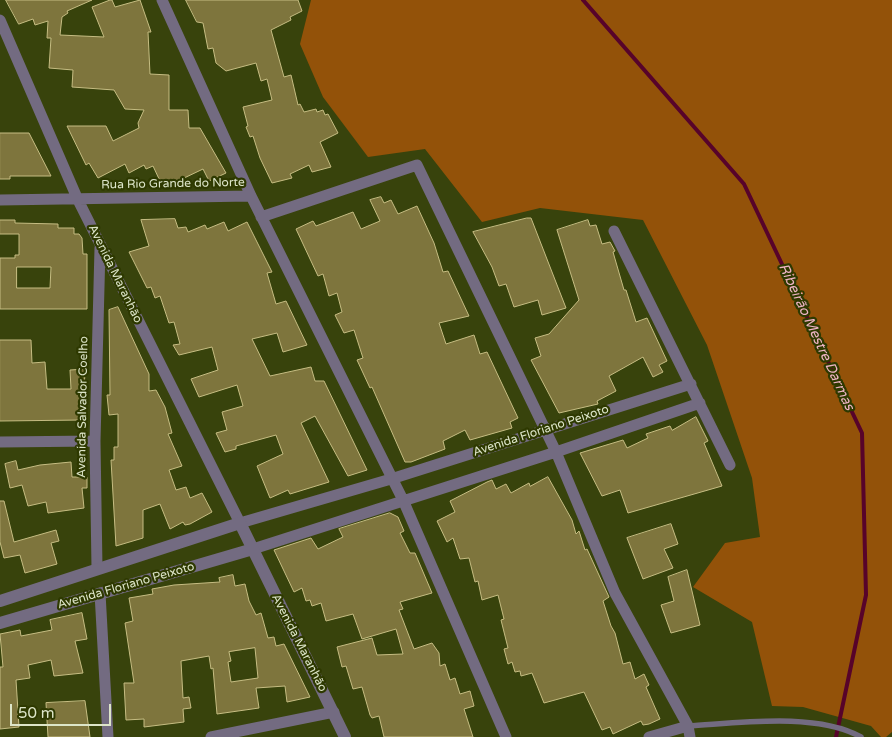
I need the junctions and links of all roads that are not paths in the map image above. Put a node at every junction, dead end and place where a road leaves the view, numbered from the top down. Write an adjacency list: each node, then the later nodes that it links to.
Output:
1 (162, 0): 3 (street, Rua Rio Grande do Norte)
2 (0, 20): 5 (street, Avenida Maranhão)
3 (251, 196): 5 (street, Rua Rio Grande do Norte); 6 (street)
4 (0, 200): 5 (street, Rua Rio Grande do Norte)
5 (78, 200): 8 (street, Avenida Maranhão)
6 (261, 216): 11 (street); 16 (street)
7 (614, 231): 9 (street)
8 (100, 245): 12 (street, Avenida Salvador Coelho); 18 (street, Avenida Maranhão)
9 (691, 384): 10 (street); 11 (street, Avenida Floriano Peixoto)
10 (700, 403): 14 (street, Avenida Floriano Peixoto); 15 (street)
11 (544, 430): 14 (street); 16 (street, Avenida Floriano Peixoto)
12 (95, 441): 13 (street); 20 (street, Avenida Salvador Coelho)
13 (0, 442)
14 (556, 452): 17 (street, Avenida Floriano Peixoto); 25 (street)
15 (730, 465)
16 (391, 479): 17 (street); 18 (street, Avenida Floriano Peixoto)
17 (403, 500): 19 (street, Avenida Floriano Peixoto); 29 (street)
18 (240, 523): 19 (street); 20 (street, Avenida Floriano Peixoto)
19 (253, 550): 21 (street, Avenida Floriano Peixoto); 24 (street, Avenida Maranhão)
20 (97, 568): 22 (street, Avenida Floriano Peixoto)
21 (100, 593): 23 (street, Avenida Floriano Peixoto); 26 (street)
22 (0, 601)
23 (0, 623)
24 (334, 712): 27 (street); 28 (street, Avenida Maranhão)
25 (689, 732): 30 (street); 31 (lane)
26 (108, 737)
27 (211, 737)
28 (345, 737)
29 (506, 737)
30 (649, 737)
31 (861, 737)

